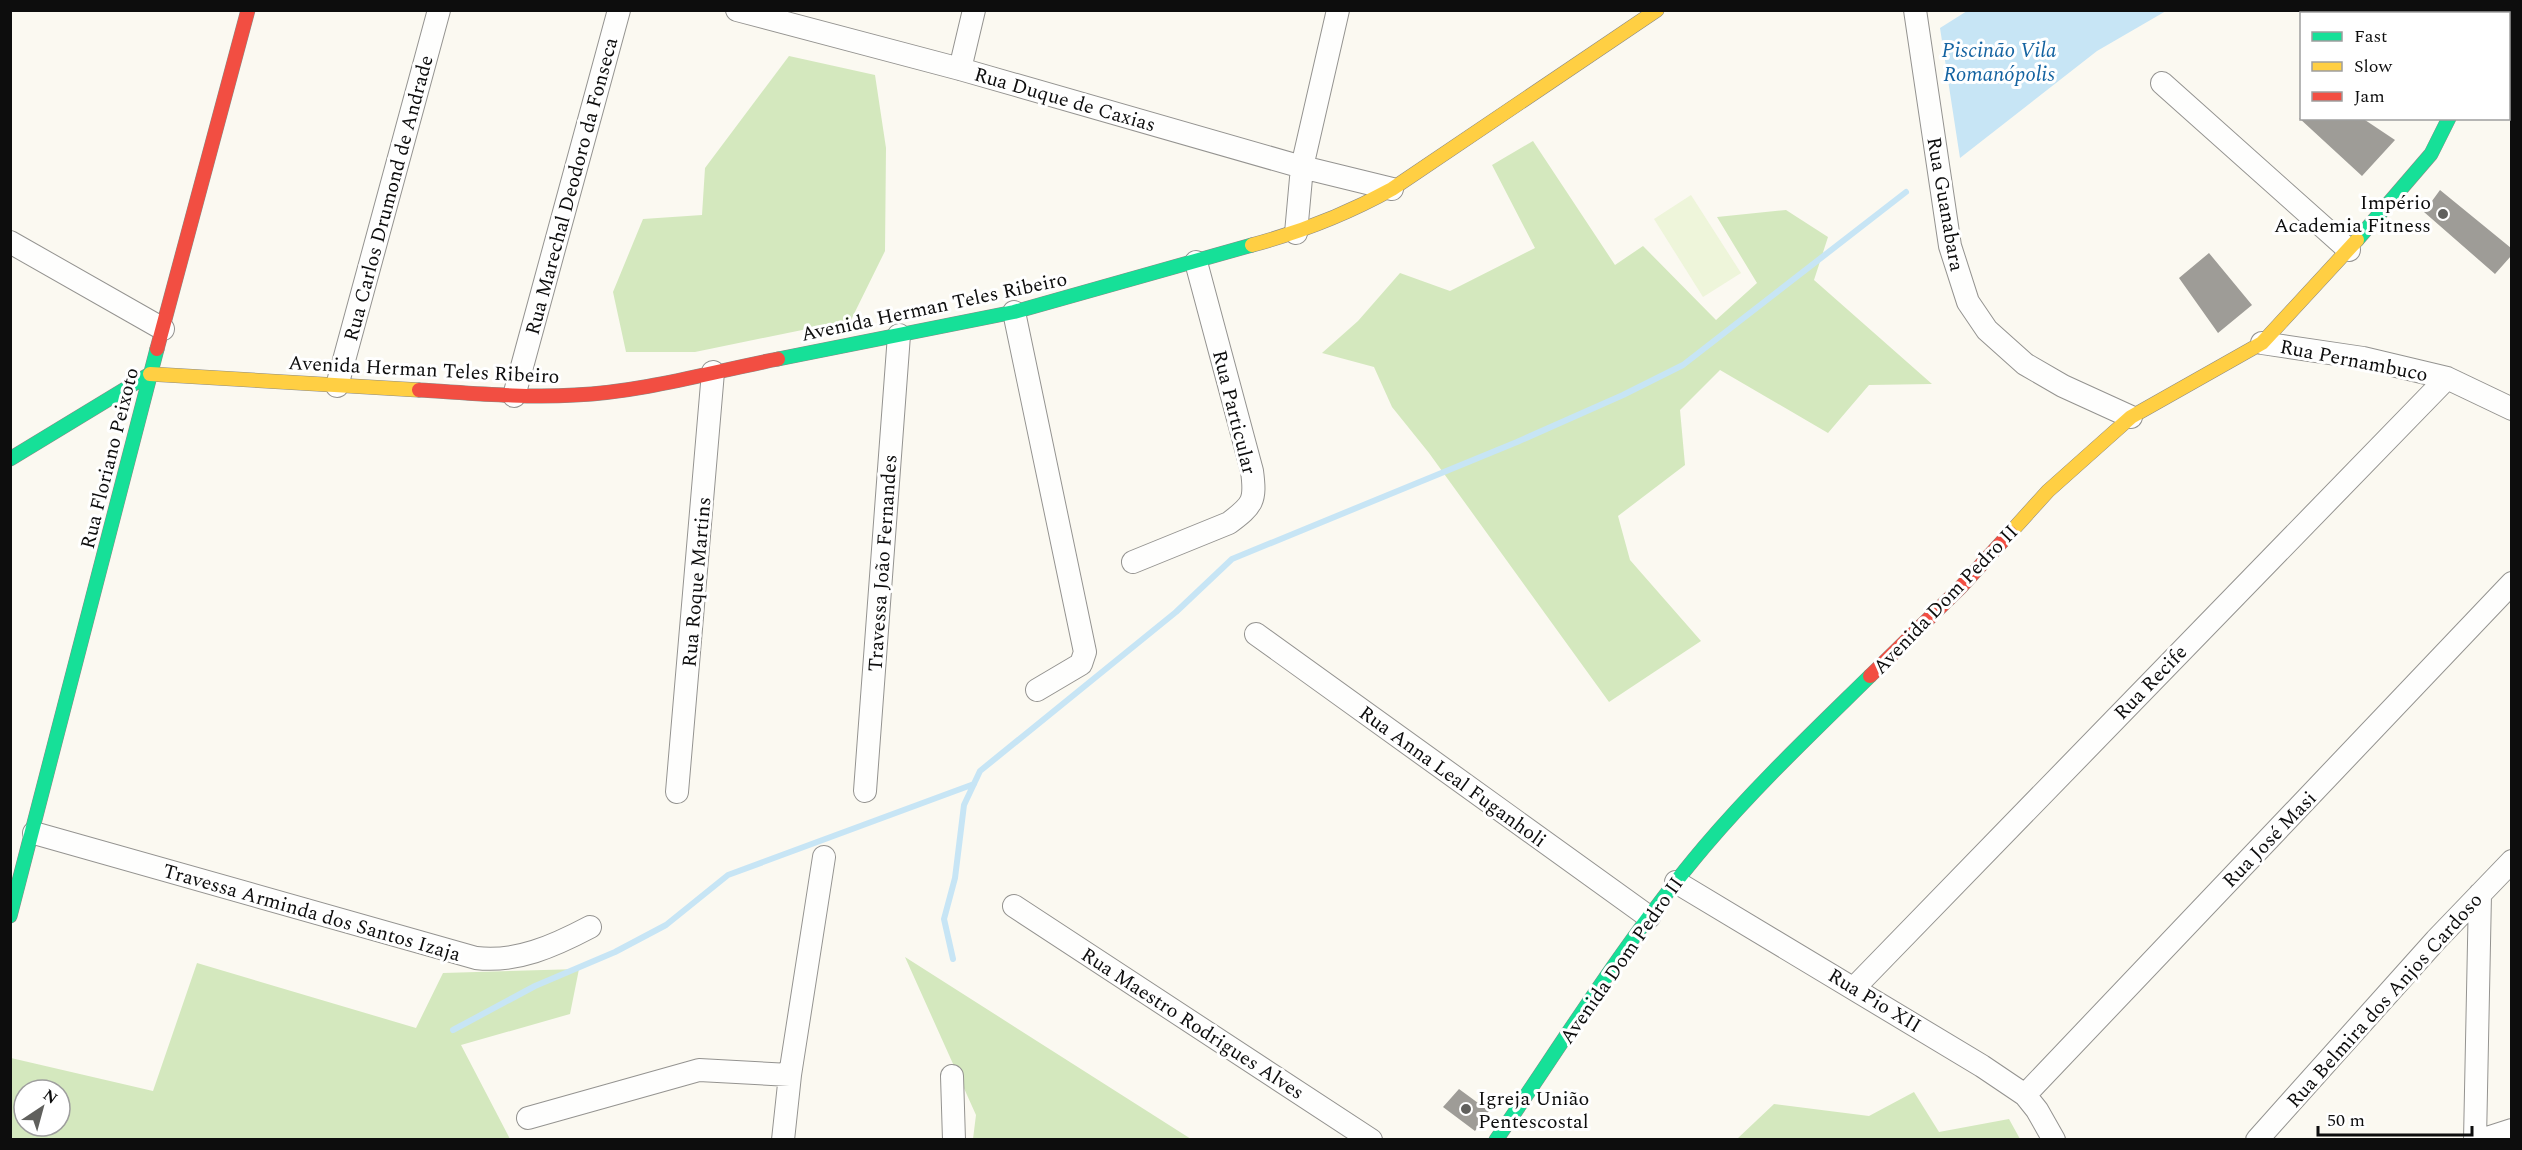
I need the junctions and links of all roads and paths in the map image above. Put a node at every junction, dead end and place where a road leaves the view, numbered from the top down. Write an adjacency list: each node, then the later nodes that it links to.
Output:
1 (248, 10): 19 (street, Rua Floriano Peixoto)
2 (439, 10): 25 (street, Rua Carlos Drumond de Andrade)
3 (619, 10): 26 (street, Rua Marechal Deodoro da Fonseca)
4 (737, 10): 9 (street, Rua Duque de Caxias)
5 (974, 10): 9 (street)
6 (1338, 10): 12 (street)
7 (1658, 10): 13 (street, Avenida Herman Teles Ribeiro)
8 (1915, 10): 28 (street, Rua Guanabara)
9 (960, 69): 12 (street, Rua Duque de Caxias)
10 (2162, 82): 16 (street)
11 (2448, 120): 16 (street, Avenida Dom Pedro II)
12 (1302, 167): 13 (street, Rua Duque de Caxias); 14 (street)
13 (1392, 189): 14 (street, Avenida Herman Teles Ribeiro)
14 (1296, 233): 17 (street, Avenida Herman Teles Ribeiro)
15 (10, 242): 19 (street)
16 (2349, 250): 21 (street, Avenida Dom Pedro II)
17 (1196, 262): 18 (street, Avenida Herman Teles Ribeiro); 30 (street, Rua Particular)
18 (1014, 312): 20 (street, Avenida Herman Teles Ribeiro); 33 (street)
19 (163, 329): 23 (street, Rua Floriano Peixoto)
20 (899, 335): 22 (street, Avenida Herman Teles Ribeiro); 34 (street, Travessa João Fernandes)
21 (2262, 343): 24 (street, Rua Pernambuco); 28 (street, Avenida Dom Pedro II)
22 (713, 372): 26 (street, Avenida Herman Teles Ribeiro); 35 (street, Rua Roque Martins)
23 (150, 374): 25 (street, Avenida Herman Teles Ribeiro); 29 (street); 36 (street, Rua Floriano Peixoto)
24 (2447, 378): 27 (street, Rua Pernambuco); 47 (street, Rua Recife)
25 (337, 386): 26 (street, Avenida Herman Teles Ribeiro)
26 (514, 396)
27 (2511, 409)
28 (2131, 417): 41 (street, Avenida Dom Pedro II)
29 (10, 459)
30 (1133, 562)
31 (2511, 583): 50 (street, Rua José Masi)
32 (1256, 634): 45 (street, Rua Anna Leal Fuganholi)
33 (1037, 690)
34 (866, 791)
35 (677, 792)
36 (34, 833): 39 (street, Rua Floriano Peixoto); 46 (street, Travessa Arminda dos Santos Izaja)
37 (824, 857): 48 (street)
38 (2511, 861): 42 (street, Rua Belmira dos Anjos Cardoso)
39 (25, 862): 40 (street); 44 (street, Rua Floriano Peixoto)
40 (10, 868)
41 (1676, 882): 45 (street, Avenida Dom Pedro II); 47 (street, Rua Pio XII)
42 (2480, 894): 58 (street, Rua Belmira dos Anjos Cardoso); 59 (street)
43 (1014, 906): 55 (street, Rua Maestro Rodrigues Alves)
44 (10, 916)
45 (1649, 917): 56 (street, Avenida Dom Pedro II)
46 (590, 927)
47 (1854, 988): 50 (street, Rua Pio XII)
48 (790, 1075): 51 (street); 53 (street)
49 (952, 1076): 54 (street)
50 (2025, 1095): 57 (street, Rua Pio XII)
51 (528, 1118)
52 (2511, 1130): 60 (street)
53 (783, 1140)
54 (954, 1140)
55 (1371, 1140)
56 (1496, 1140)
57 (2054, 1140)
58 (2257, 1140)
59 (2475, 1140)
60 (2481, 1140)

